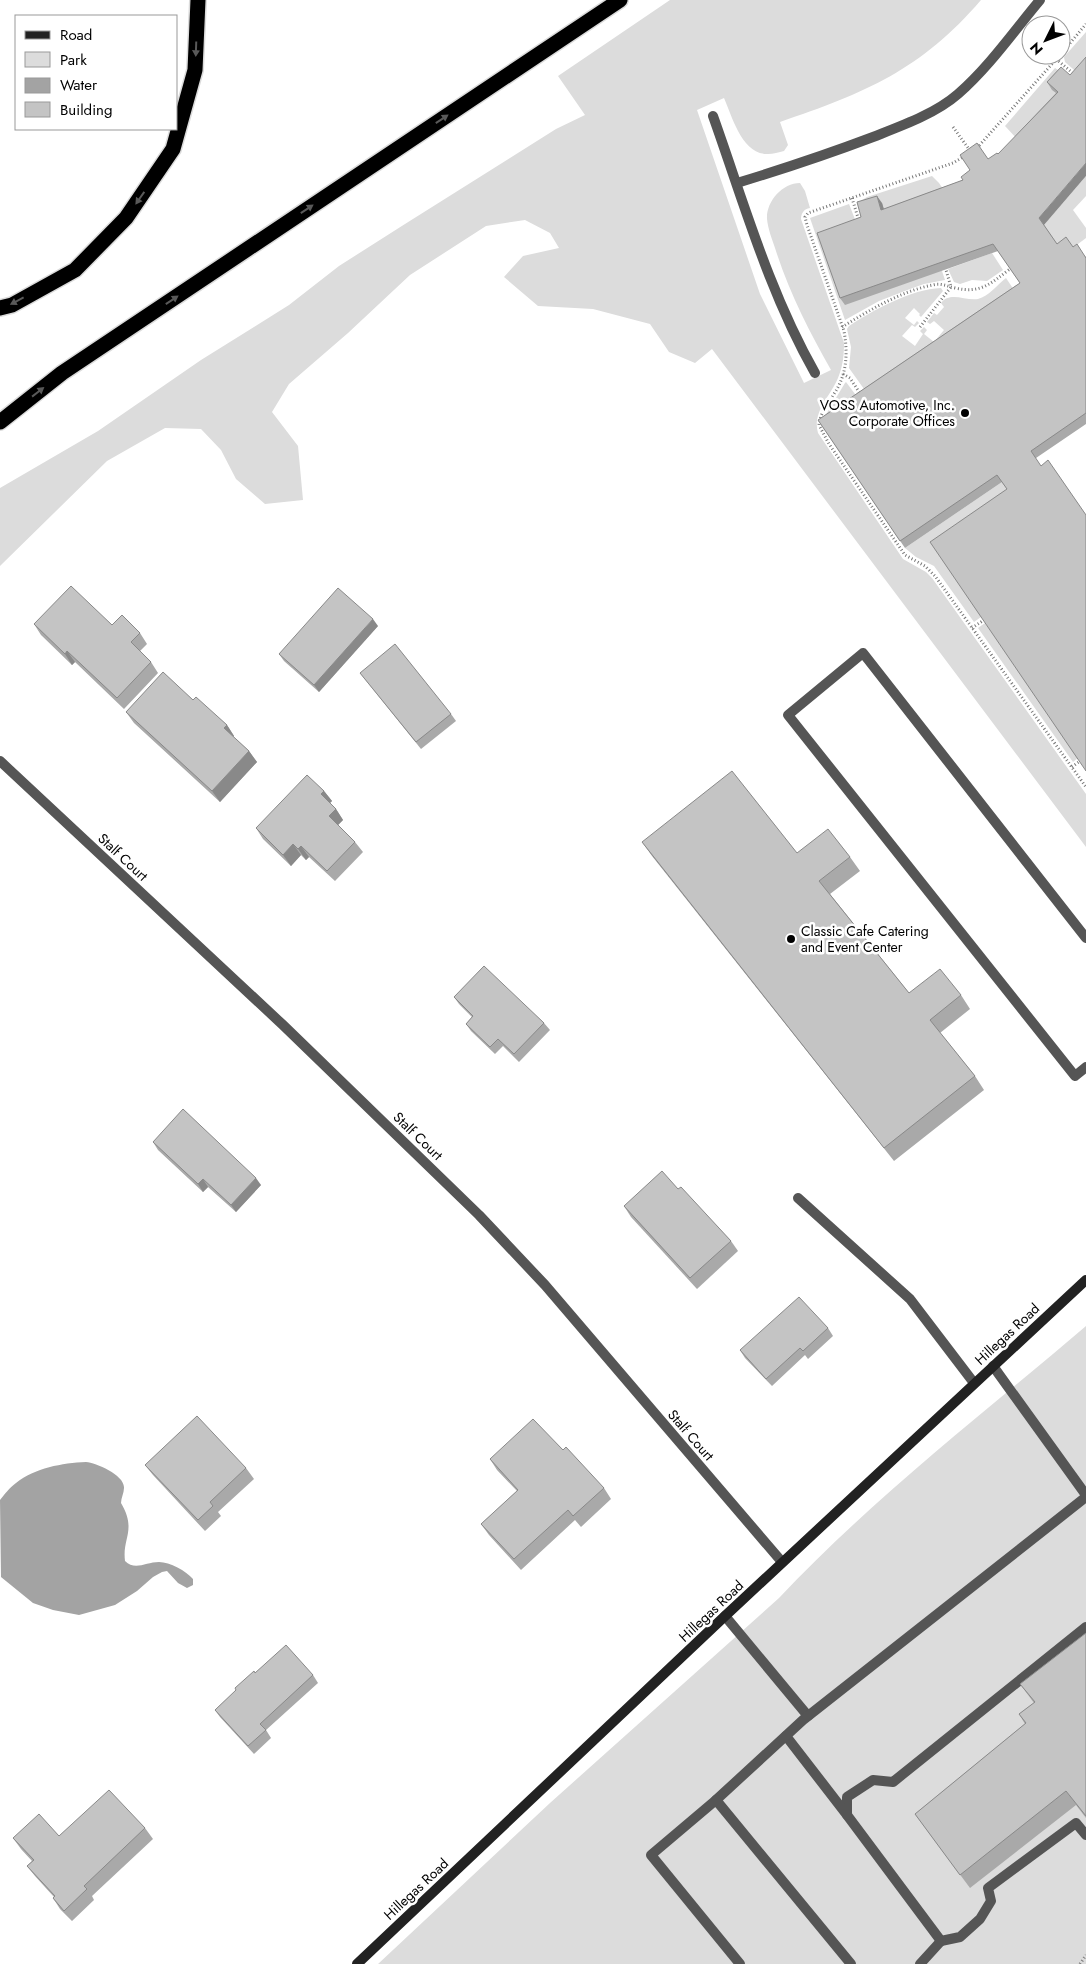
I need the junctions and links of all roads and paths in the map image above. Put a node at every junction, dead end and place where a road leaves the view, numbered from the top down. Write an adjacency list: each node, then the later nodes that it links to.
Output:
1 (198, 0): 19 (highway, one-way to 19)
2 (620, 0): 25 (highway, one-way to 2)
3 (1040, 0): 13 (street)
4 (1086, 24): 5 (path)
5 (1071, 41)
6 (1051, 65): 11 (path)
7 (1063, 65): 8 (path)
8 (1079, 79)
9 (713, 116): 13 (street)
10 (953, 127): 11 (path)
11 (971, 152): 12 (path); 14 (path)
12 (974, 156)
13 (737, 183): 22 (street)
14 (852, 198): 15 (path); 20 (path)
15 (861, 226)
16 (1010, 269): 18 (path)
17 (946, 270): 18 (path)
18 (951, 287): 20 (path); 21 (path)
19 (0, 308)
20 (842, 327): 23 (path)
21 (920, 327)
22 (815, 373)
23 (844, 374): 24 (path); 27 (path)
24 (864, 399)
25 (0, 422)
26 (984, 620): 27 (path)
27 (972, 628): 30 (path)
28 (0, 761): 39 (street, Stalf Court)
29 (1080, 761): 30 (path)
30 (1072, 767): 31 (path)
31 (1086, 787)
32 (1086, 938): 33 (street)
33 (1086, 1067)
34 (798, 1198): 37 (street)
35 (1086, 1280): 36 (main road, Hillegas Road)
36 (993, 1366): 37 (main road, Hillegas Road); 38 (street)
37 (974, 1383): 39 (main road, Hillegas Road)
38 (1086, 1496): 42 (street)
39 (782, 1562): 40 (main road, Hillegas Road)
40 (725, 1616): 42 (street); 49 (main road, Hillegas Road)
41 (1086, 1627): 45 (street)
42 (808, 1716): 43 (street)
43 (786, 1736): 44 (street); 45 (street)
44 (716, 1800): 50 (street); 51 (street)
45 (847, 1815): 47 (street)
46 (1086, 1835): 47 (street)
47 (941, 1941): 52 (street)
48 (1086, 1955): 53 (path)
49 (357, 1964)
50 (740, 1964)
51 (851, 1964)
52 (920, 1964)
53 (1080, 1964)

